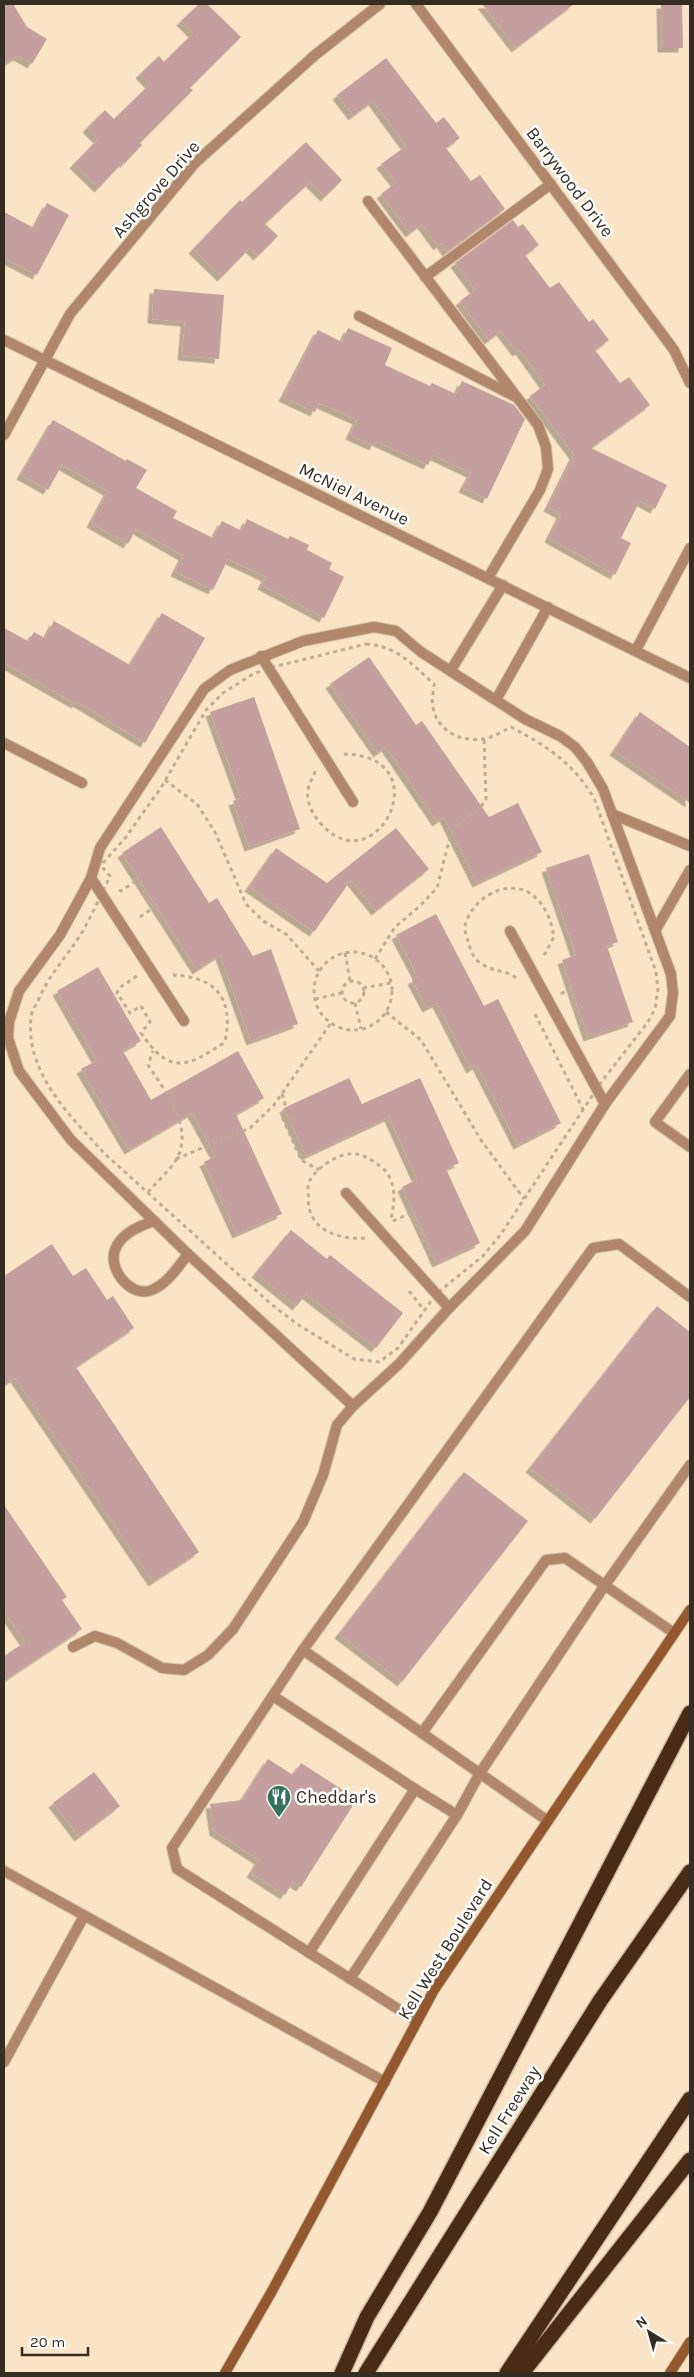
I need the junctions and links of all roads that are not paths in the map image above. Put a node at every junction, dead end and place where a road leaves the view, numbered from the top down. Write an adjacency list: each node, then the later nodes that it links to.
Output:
1 (380, 4): 8 (street, Ashgrove Drive)
2 (416, 4): 3 (street, Barrywood Drive)
3 (551, 184): 5 (street); 9 (street, Barrywood Drive)
4 (368, 201): 5 (street)
5 (425, 277): 10 (street)
6 (359, 316): 10 (street)
7 (4, 340): 8 (street, McNiel Avenue)
8 (46, 361): 11 (street, Ashgrove Drive); 13 (street, McNiel Avenue)
9 (690, 383)
10 (518, 398): 13 (street)
11 (4, 435)
12 (690, 548): 16 (street)
13 (488, 578): 14 (street, McNiel Avenue)
14 (503, 585): 15 (street, McNiel Avenue); 18 (street)
15 (548, 607): 16 (street, McNiel Avenue); 20 (street)
16 (636, 650): 19 (street, McNiel Avenue)
17 (261, 656): 18 (street); 23 (street); 27 (street)
18 (451, 670): 20 (street)
19 (690, 678)
20 (496, 700): 24 (street)
21 (4, 743): 22 (street)
22 (82, 783)
23 (353, 802)
24 (612, 814): 25 (street); 28 (street)
25 (690, 846)
26 (690, 870): 28 (street)
27 (91, 878): 30 (street); 31 (street)
28 (655, 930): 33 (street)
29 (510, 931): 33 (street)
30 (184, 1021)
31 (6, 1039): 36 (street)
32 (689, 1078): 34 (street)
33 (605, 1104): 39 (street)
34 (690, 1147)
35 (346, 1193): 39 (street)
36 (154, 1221): 37 (street); 37 (street)
37 (188, 1254): 40 (street)
38 (690, 1297): 46 (street)
39 (449, 1308): 40 (street)
40 (353, 1406): 45 (street)
41 (690, 1465): 42 (street)
42 (605, 1585): 44 (street); 49 (street); 50 (street)
43 (690, 1610): 44 (main road, Kell West Boulevard)
44 (674, 1634): 53 (main road, Kell West Boulevard)
45 (73, 1647)
46 (303, 1650): 47 (street); 49 (street)
47 (272, 1696): 51 (street); 57 (street)
48 (690, 1713): 66 (highway)
49 (422, 1733): 50 (street)
50 (480, 1773): 52 (street); 53 (street)
51 (414, 1789): 52 (street); 57 (street)
52 (457, 1815): 58 (street)
53 (548, 1821): 59 (main road, Kell West Boulevard)
54 (4, 1871): 56 (street)
55 (690, 1872): 67 (highway, Kell Freeway)
56 (84, 1916): 60 (street); 61 (street)
57 (309, 1953): 58 (street)
58 (350, 1979): 59 (street)
59 (417, 2021): 61 (main road, Kell West Boulevard)
60 (4, 2062)
61 (385, 2082): 65 (main road, Kell West Boulevard)
62 (690, 2099): 68 (highway)
63 (690, 2160): 69 (highway)
64 (690, 2342): 70 (main road)
65 (225, 2373)
66 (342, 2373)
67 (366, 2373)
68 (507, 2373)
69 (522, 2373)
70 (670, 2373)

